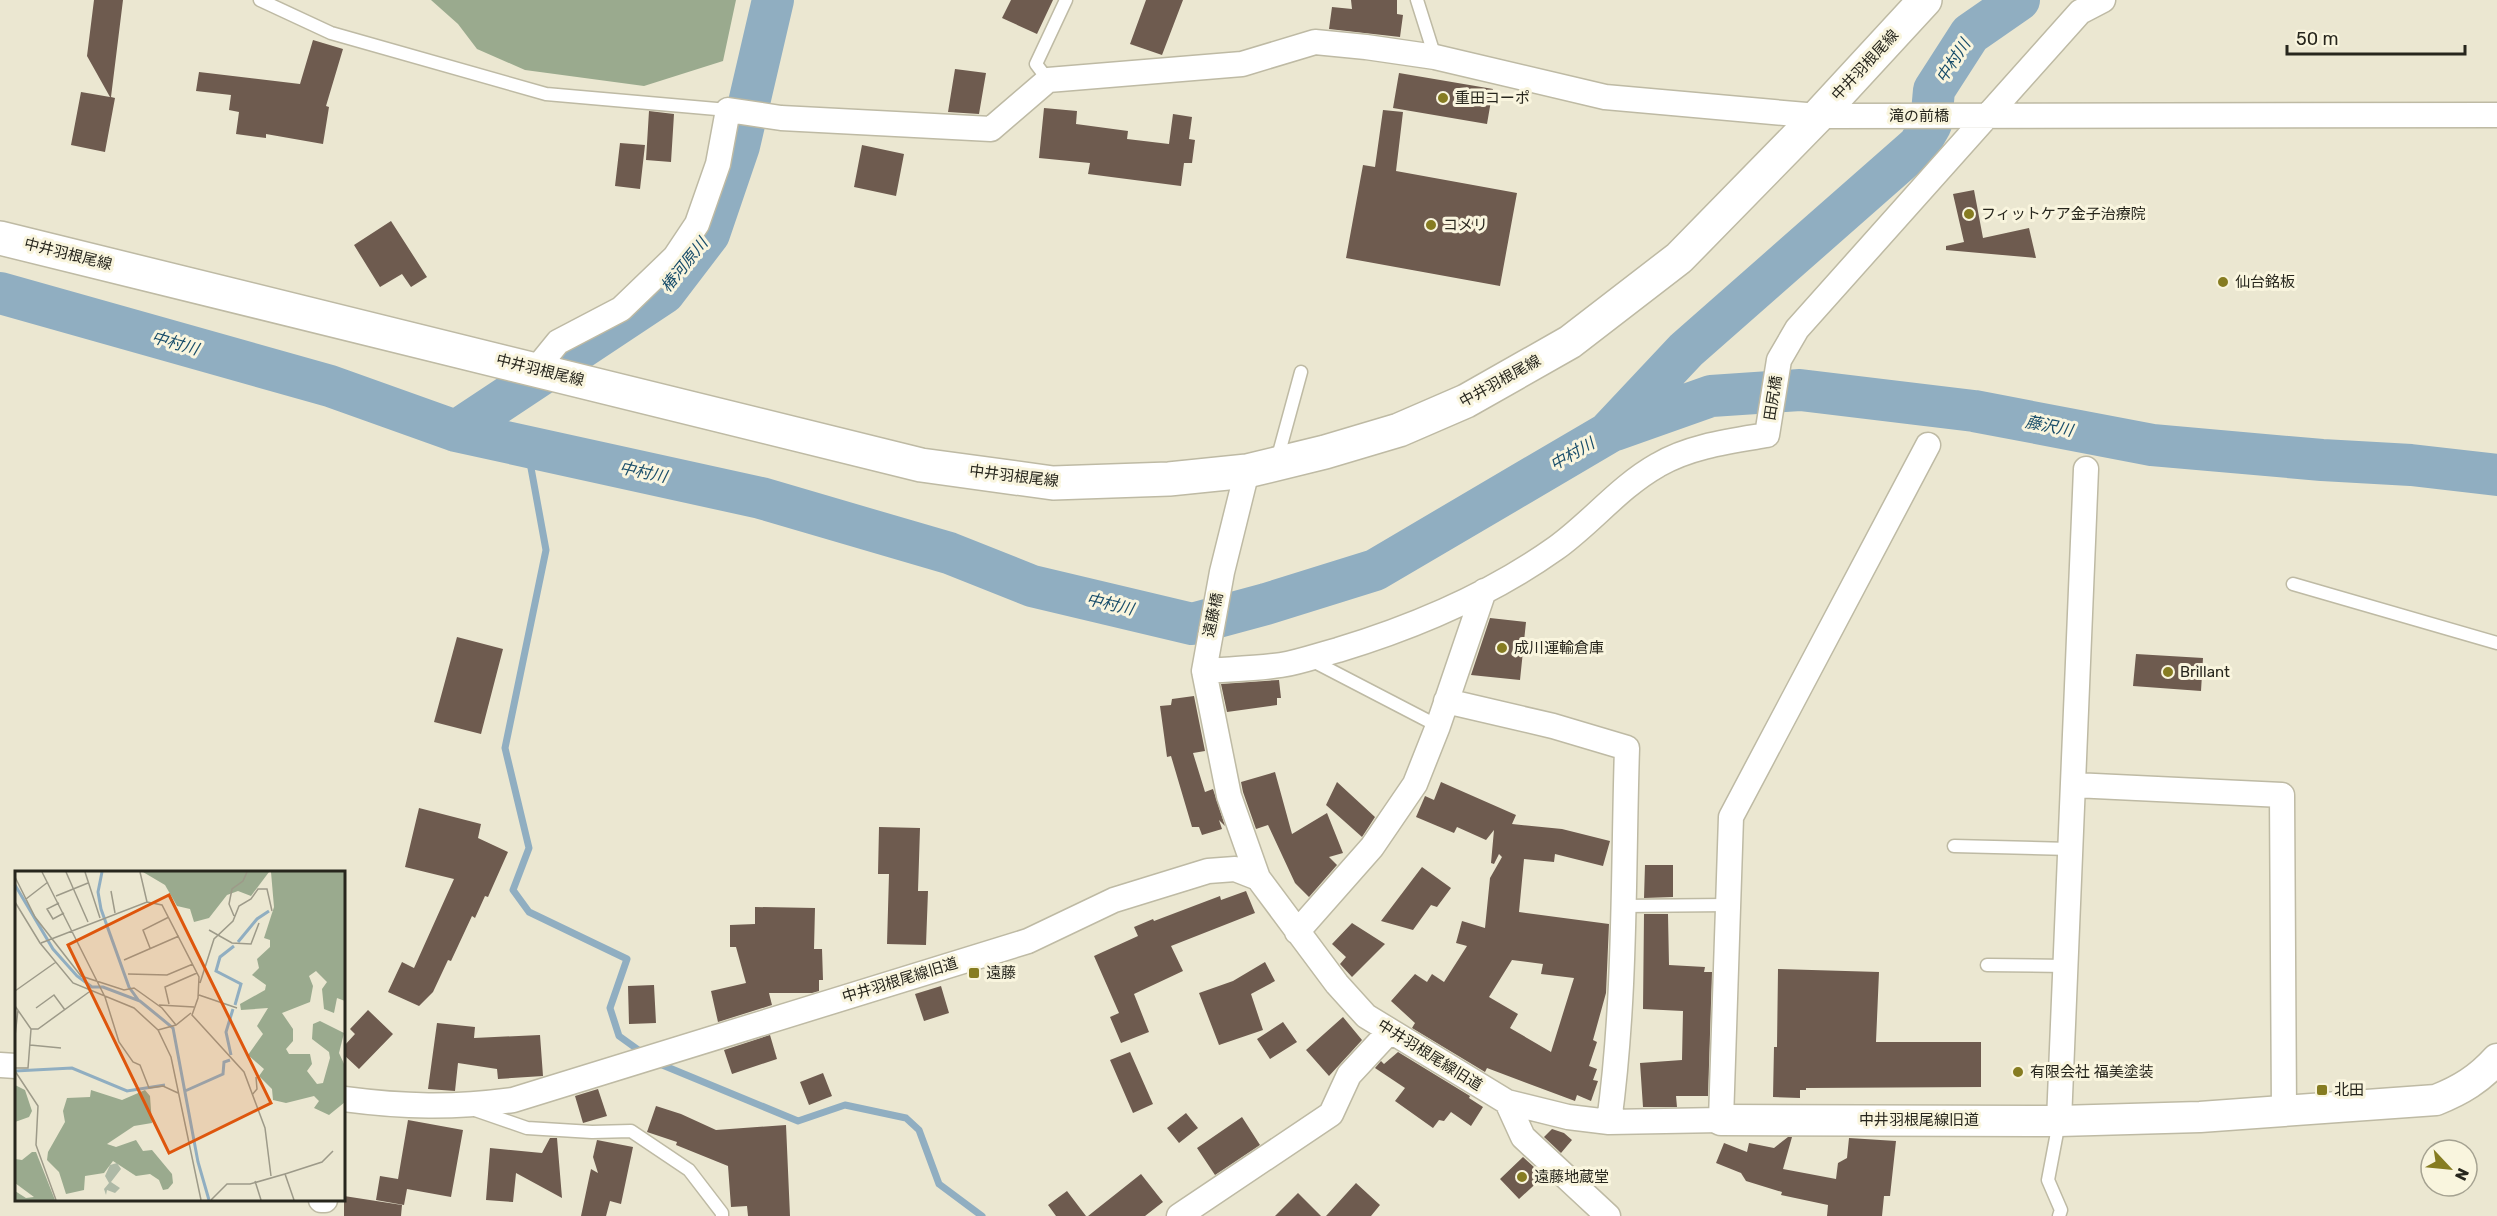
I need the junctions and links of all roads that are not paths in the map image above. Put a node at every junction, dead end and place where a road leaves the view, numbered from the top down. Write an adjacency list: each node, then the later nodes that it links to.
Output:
1 (260, 0): 8 (lane)
2 (1066, 0): 7 (lane)
3 (1417, 0): 6 (lane)
4 (1925, 0): 10 (main road, 中井羽根尾線)
5 (2103, 0): 11 (street)
6 (1434, 57): 7 (street, 滝の前橋); 10 (street, 滝の前橋)
7 (1048, 81): 8 (street)
8 (734, 110): 13 (street)
9 (2497, 115): 11 (street, 滝の前橋)
10 (1818, 116): 11 (street, 滝の前橋); 16 (main road, 中井羽根尾線)
11 (1982, 116): 19 (street, 田尻橋)
12 (0, 238): 13 (main road, 中井羽根尾線)
13 (536, 369): 16 (main road, 中井羽根尾線)
14 (1301, 372): 16 (lane)
15 (1928, 445): 29 (street)
16 (1262, 467): 22 (street, 遠藤橋)
17 (2086, 469): 25 (street)
18 (2293, 584): 20 (lane)
19 (1484, 591): 21 (street); 23 (street)
20 (2497, 644)
21 (1307, 658): 22 (street); 24 (lane)
22 (1204, 664): 28 (street)
23 (1446, 701): 24 (street); 30 (street)
24 (1438, 726): 31 (street)
25 (2073, 785): 27 (street); 41 (street)
26 (1954, 846): 27 (lane)
27 (2070, 849): 33 (street)
28 (1258, 878): 31 (street, 中井羽根尾線旧道); 40 (street, 中井羽根尾線旧道)
29 (1728, 905): 30 (lane); 42 (street)
30 (1622, 906): 44 (street)
31 (1297, 932): 34 (street, 中井羽根尾線旧道)
32 (1987, 966): 33 (lane)
33 (2066, 966): 43 (street)
34 (1389, 1032): 39 (street, 中井羽根尾線旧道); 46 (street)
35 (2497, 1059): 41 (street, 中井羽根尾線旧道)
36 (0, 1065): 37 (street)
37 (15, 1066)
38 (345, 1099): 40 (street, 中井羽根尾線旧道)
39 (1507, 1102): 44 (street, 中井羽根尾線旧道); 47 (street)
40 (466, 1106): 45 (lane)
41 (2284, 1111): 43 (street, 中井羽根尾線旧道)
42 (1721, 1120): 43 (street, 中井羽根尾線旧道); 44 (street, 中井羽根尾線旧道)
43 (2060, 1121): 48 (lane)
44 (1609, 1122)
45 (722, 1216)
46 (1179, 1216)
47 (1608, 1216)
48 (2060, 1216)

